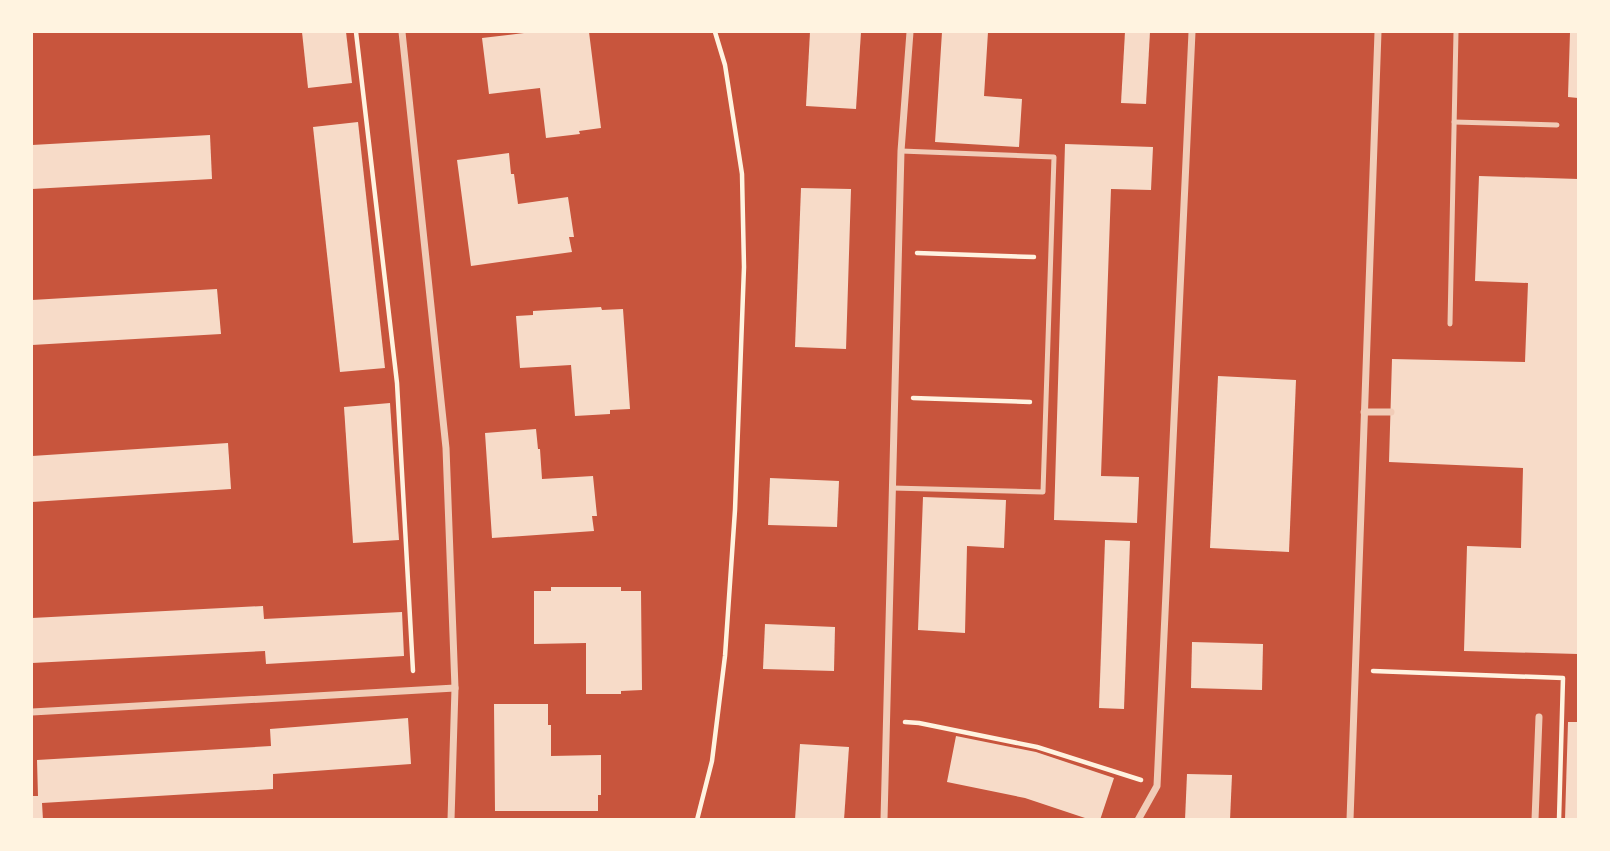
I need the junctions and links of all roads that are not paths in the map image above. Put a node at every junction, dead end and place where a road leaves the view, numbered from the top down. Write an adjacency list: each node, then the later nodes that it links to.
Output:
1 (401, 32): 13 (street)
2 (910, 32): 8 (street)
3 (1192, 32): 18 (street)
4 (1378, 32): 10 (street)
5 (1456, 32): 6 (lane)
6 (1454, 122): 7 (lane); 9 (lane)
7 (1557, 125)
8 (901, 150): 12 (street); 12 (lane)
9 (1450, 324)
10 (1364, 412): 11 (street); 19 (street)
11 (1391, 412)
12 (892, 488): 17 (street)
13 (455, 688): 14 (street); 16 (street)
14 (32, 712)
15 (1539, 717): 20 (street)
16 (451, 820)
17 (884, 820)
18 (1138, 820)
19 (1350, 820)
20 (1535, 820)

